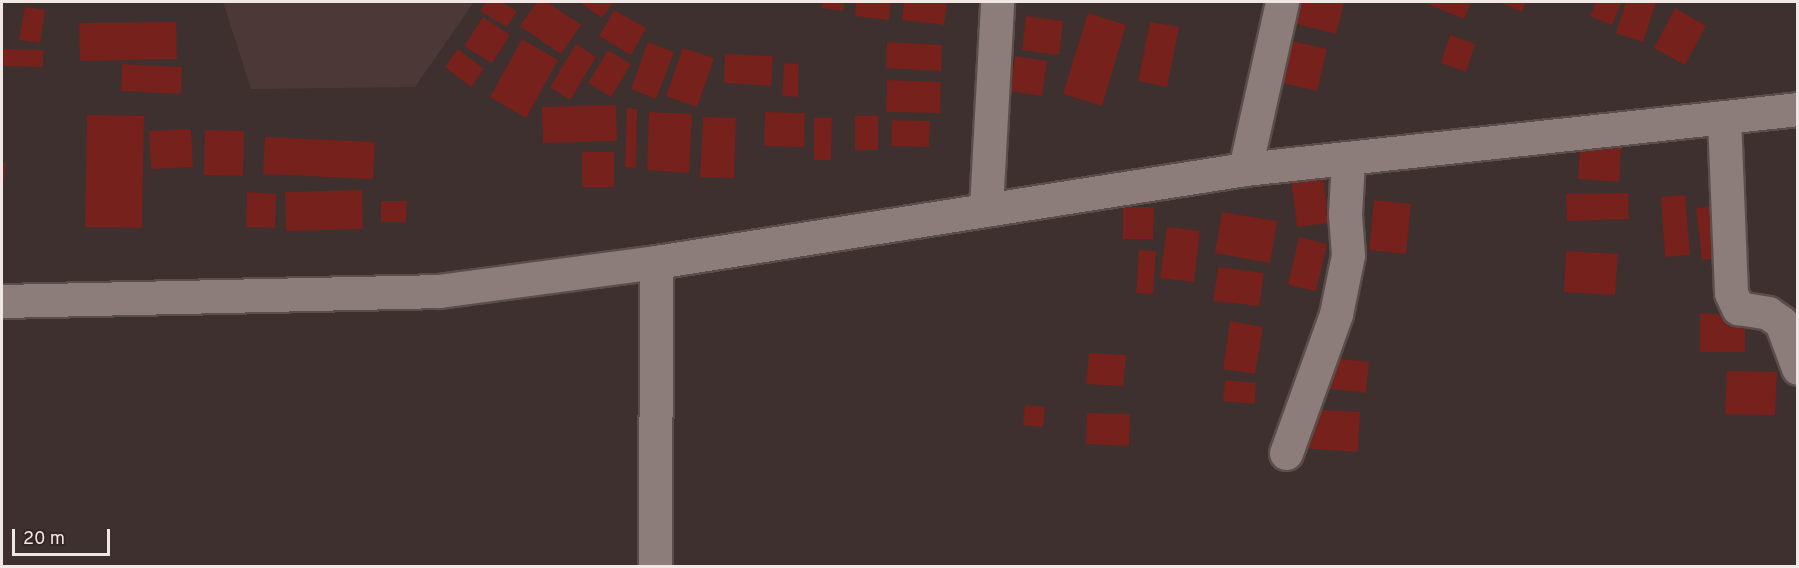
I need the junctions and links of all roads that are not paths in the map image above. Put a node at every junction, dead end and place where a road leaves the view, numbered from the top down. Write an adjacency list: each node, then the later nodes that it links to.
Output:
1 (997, 2): 7 (street)
2 (1282, 2): 6 (street)
3 (1797, 109): 4 (street)
4 (1724, 118): 5 (street); 10 (street)
5 (1348, 160): 6 (street); 11 (street)
6 (1245, 169): 7 (street)
7 (986, 208): 8 (street)
8 (656, 262): 9 (street); 12 (street)
9 (2, 301)
10 (1797, 368)
11 (1286, 453)
12 (655, 567)

